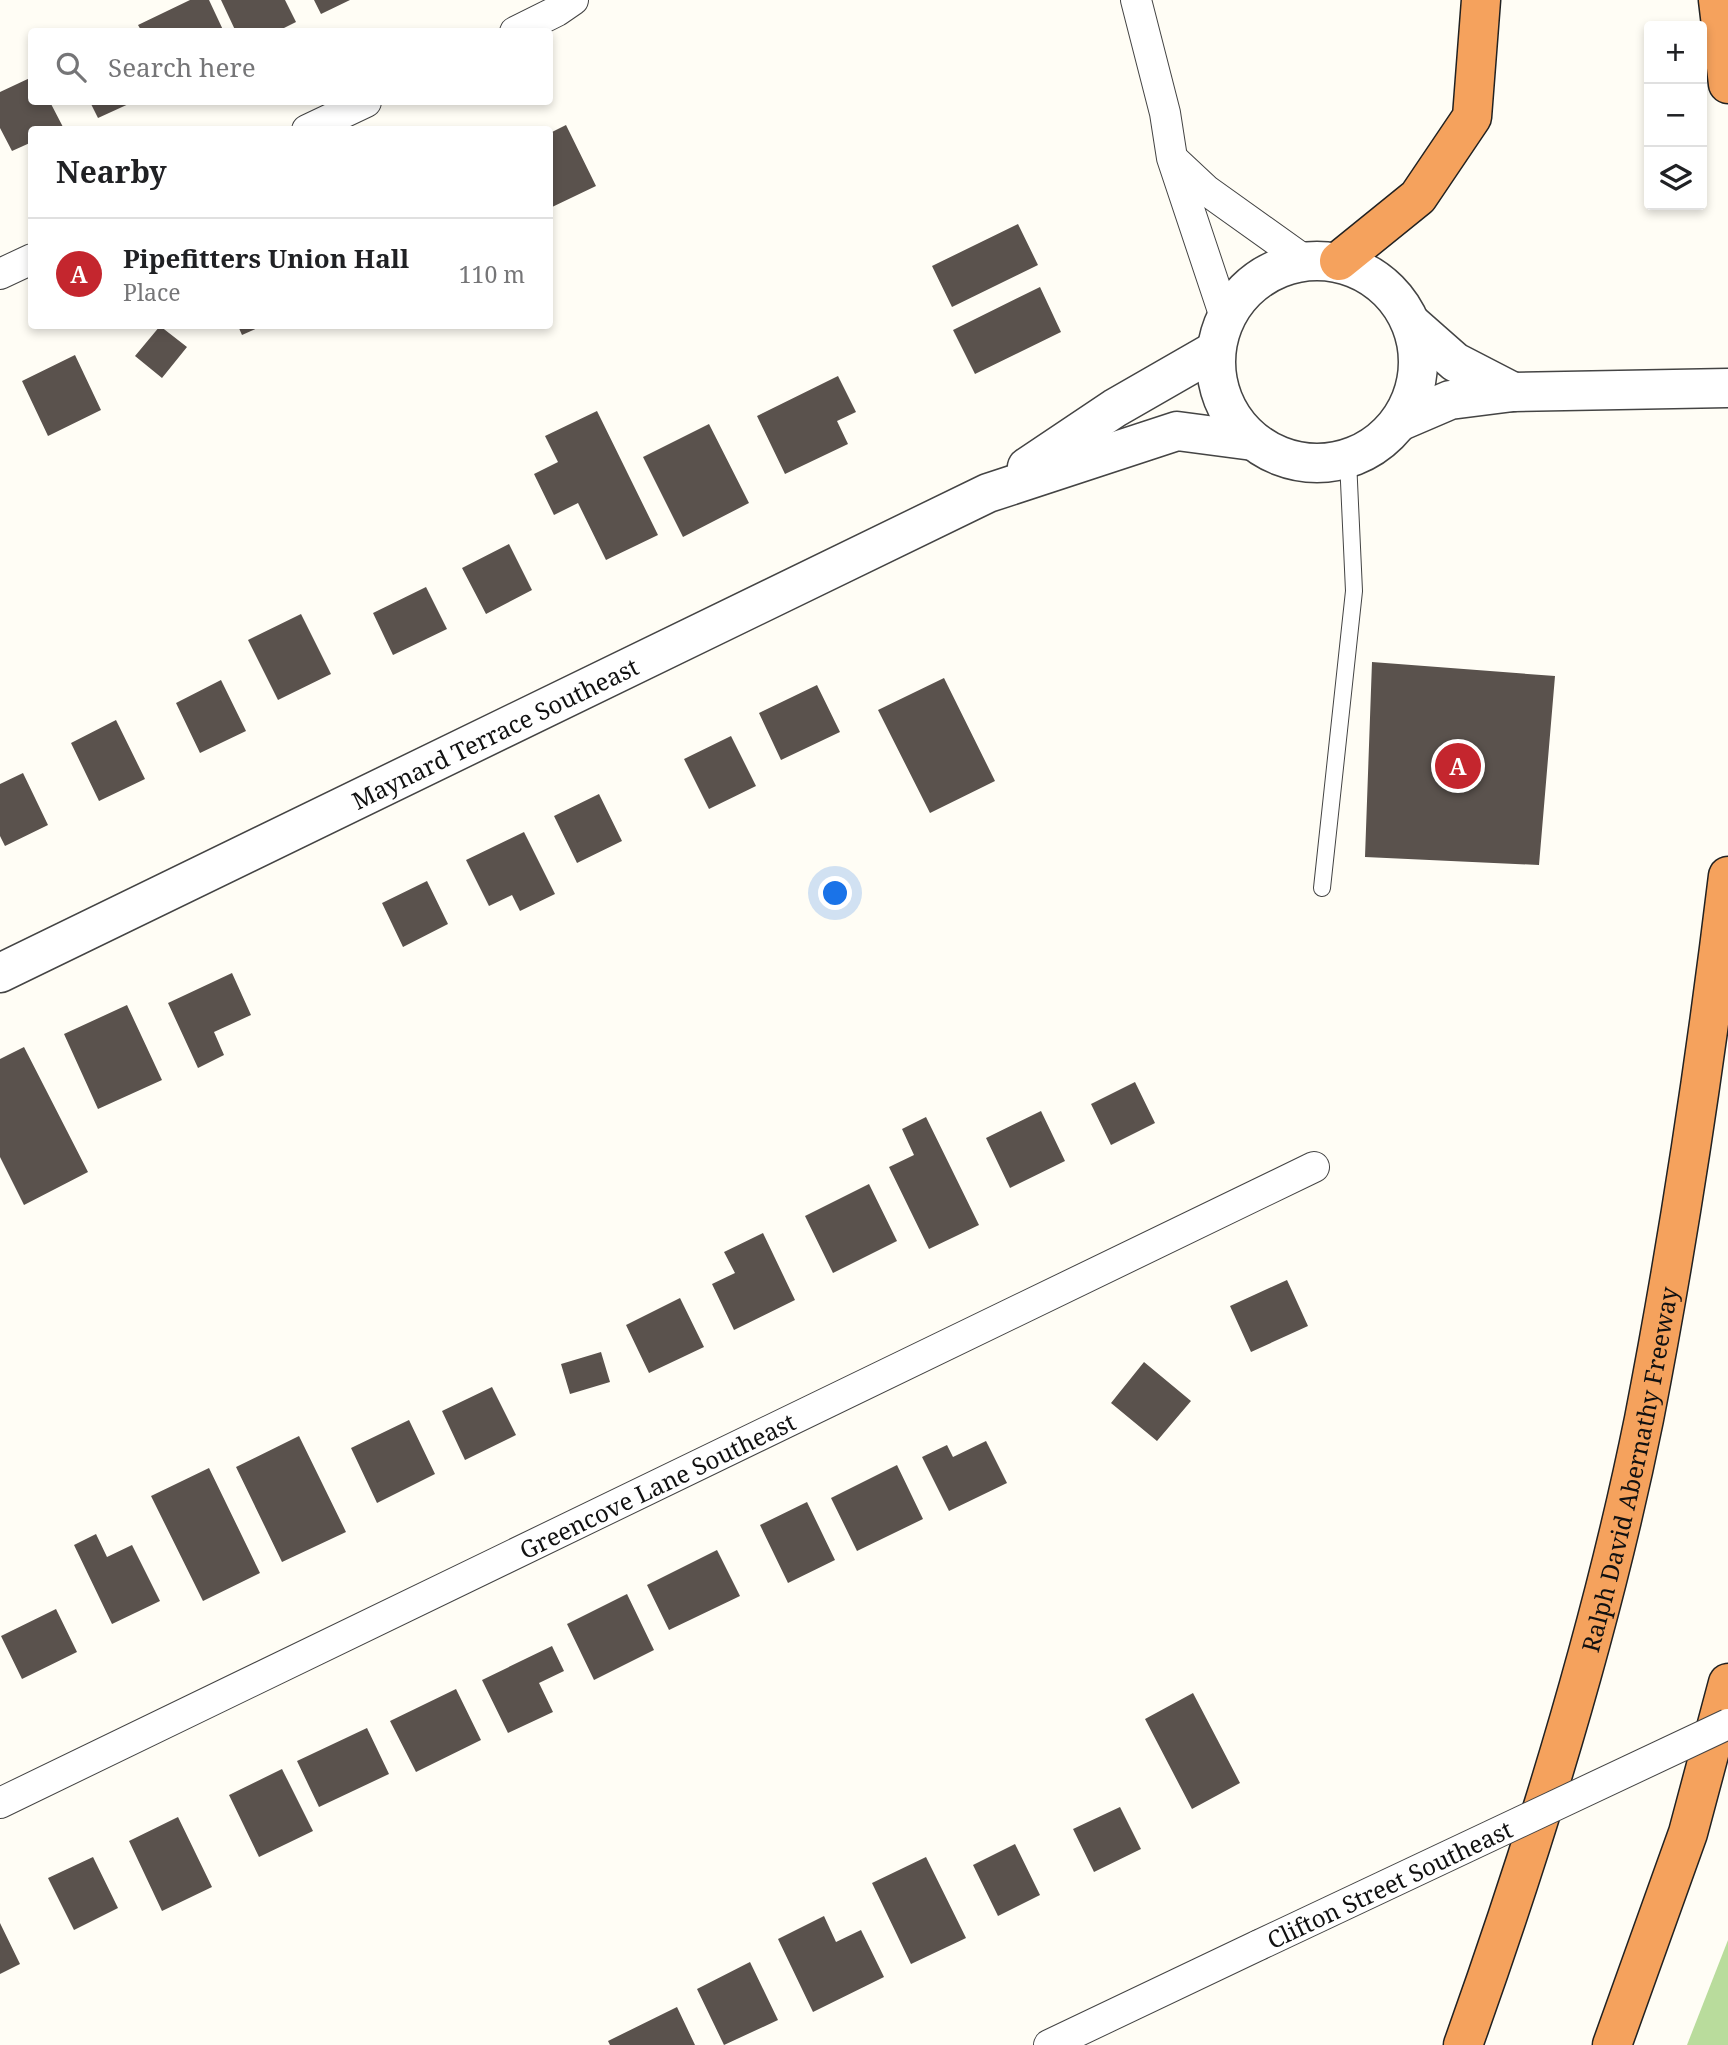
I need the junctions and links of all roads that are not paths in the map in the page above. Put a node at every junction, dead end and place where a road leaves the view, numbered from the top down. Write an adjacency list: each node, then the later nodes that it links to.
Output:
1 (573, 0): 5 (street)
2 (1136, 0): 9 (street)
3 (1481, 0): 10 (highway)
4 (1718, 0): 6 (highway)
5 (522, 28)
6 (1728, 85)
7 (360, 105): 8 (street)
8 (315, 126)
9 (1172, 158): 10 (street); 14 (street)
10 (1322, 261): 13 (street); 14 (street)
11 (28, 262): 12 (street)
12 (0, 274)
13 (1413, 325): 16 (street); 17 (street)
14 (1221, 333): 18 (street); 20 (street, Maynard Terrace Southeast)
15 (1728, 388): 16 (street)
16 (1513, 392): 17 (street)
17 (1401, 421): 19 (street)
18 (1253, 442): 19 (street); 20 (street, Maynard Terrace Southeast)
19 (1348, 460): 22 (lane)
20 (988, 493): 23 (street, Maynard Terrace Southeast)
21 (1728, 876): 29 (highway, Ralph David Abernathy Freeway)
22 (1322, 888)
23 (0, 973)
24 (1314, 1167): 27 (street, Greencove Lane Southeast)
25 (1728, 1683): 30 (highway)
26 (1728, 1724): 28 (street, Clifton Street Southeast, bridge)
27 (0, 1802)
28 (1048, 2045)
29 (1463, 2045)
30 (1612, 2045)

